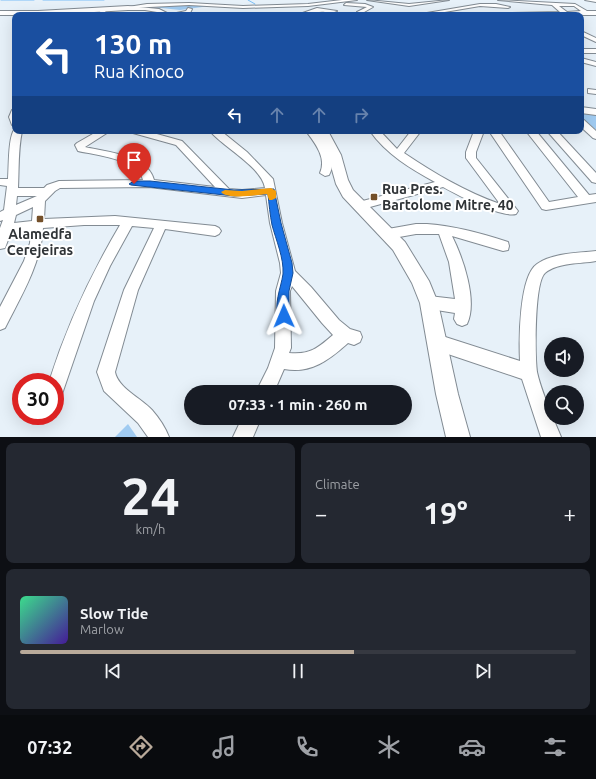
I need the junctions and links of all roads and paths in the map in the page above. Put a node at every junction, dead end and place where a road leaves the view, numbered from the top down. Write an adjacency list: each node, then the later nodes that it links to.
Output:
1 (253, 0): 18 (street)
2 (355, 0): 14 (street)
3 (369, 0): 4 (street)
4 (447, 0)
5 (464, 0): 15 (street)
6 (500, 0): 7 (street)
7 (507, 0): 8 (street); 15 (street)
8 (528, 0): 16 (street)
9 (560, 0): 17 (street)
10 (580, 0): 22 (street)
11 (587, 0): 12 (street)
12 (596, 1)
13 (155, 2): 18 (street); 20 (street)
14 (332, 3): 19 (street); 32 (street)
15 (480, 5): 33 (street)
16 (555, 5): 17 (street); 34 (street)
17 (567, 5): 21 (street)
18 (257, 6): 19 (street); 28 (street)
19 (293, 6): 29 (street)
20 (130, 7): 23 (main road); 27 (main road)
21 (581, 8): 22 (street); 36 (street)
22 (596, 8)
23 (105, 9): 25 (main road); 26 (street)
24 (0, 12): 35 (main road)
25 (74, 12)
26 (102, 12)
27 (163, 12)
28 (249, 12)
29 (297, 12)
30 (310, 12): 31 (street)
31 (331, 12)
32 (361, 12)
33 (434, 12)
34 (564, 12)
35 (12, 13)
36 (586, 13): 37 (street)
37 (596, 13)
38 (584, 34): 39 (street)
39 (596, 40)
40 (584, 51): 41 (street)
41 (596, 51)
42 (584, 56): 43 (street)
43 (596, 58)
44 (584, 61): 45 (street)
45 (596, 64)
46 (584, 110): 47 (street)
47 (596, 112)
48 (584, 125): 61 (street)
49 (16, 134): 68 (street)
50 (100, 134): 66 (street)
51 (147, 134): 70 (street)
52 (219, 134): 69 (street)
53 (313, 134): 63 (street)
54 (323, 134): 73 (main road)
55 (377, 134): 62 (street)
56 (413, 134): 62 (street)
57 (478, 134): 67 (street)
58 (496, 134): 72 (street)
59 (534, 134): 72 (street)
60 (555, 134): 64 (street)
61 (596, 136)
62 (398, 154): 67 (street)
63 (325, 173)
64 (596, 180)
65 (0, 182): 68 (street)
66 (150, 184): 70 (street); 71 (street)
67 (442, 184): 73 (street)
68 (12, 187): 71 (street); 74 (street)
69 (271, 191): 70 (street); 85 (street)
70 (226, 192)
71 (42, 196): 74 (street); 76 (street)
72 (591, 199)
73 (359, 206): 81 (main road)
74 (5, 215): 78 (street)
75 (128, 221): 76 (street); 77 (street); 90 (street)
76 (36, 224): 78 (street); 87 (street)
77 (161, 225): 80 (street); 94 (street)
78 (8, 228): 82 (street)
79 (443, 230): 81 (street); 83 (street); 86 (street)
80 (215, 231)
81 (388, 234): 86 (main road)
82 (0, 244)
83 (503, 246)
84 (596, 256): 91 (street)
85 (288, 273): 89 (street); 89 (street)
86 (429, 303): 88 (main road)
87 (0, 323)
88 (436, 342): 91 (street); 96 (main road)
89 (280, 360): 92 (street)
90 (61, 373)
91 (529, 373): 97 (street)
92 (268, 385)
93 (249, 425): 95 (street)
94 (159, 437)
95 (243, 437)
96 (458, 437)
97 (551, 437)

